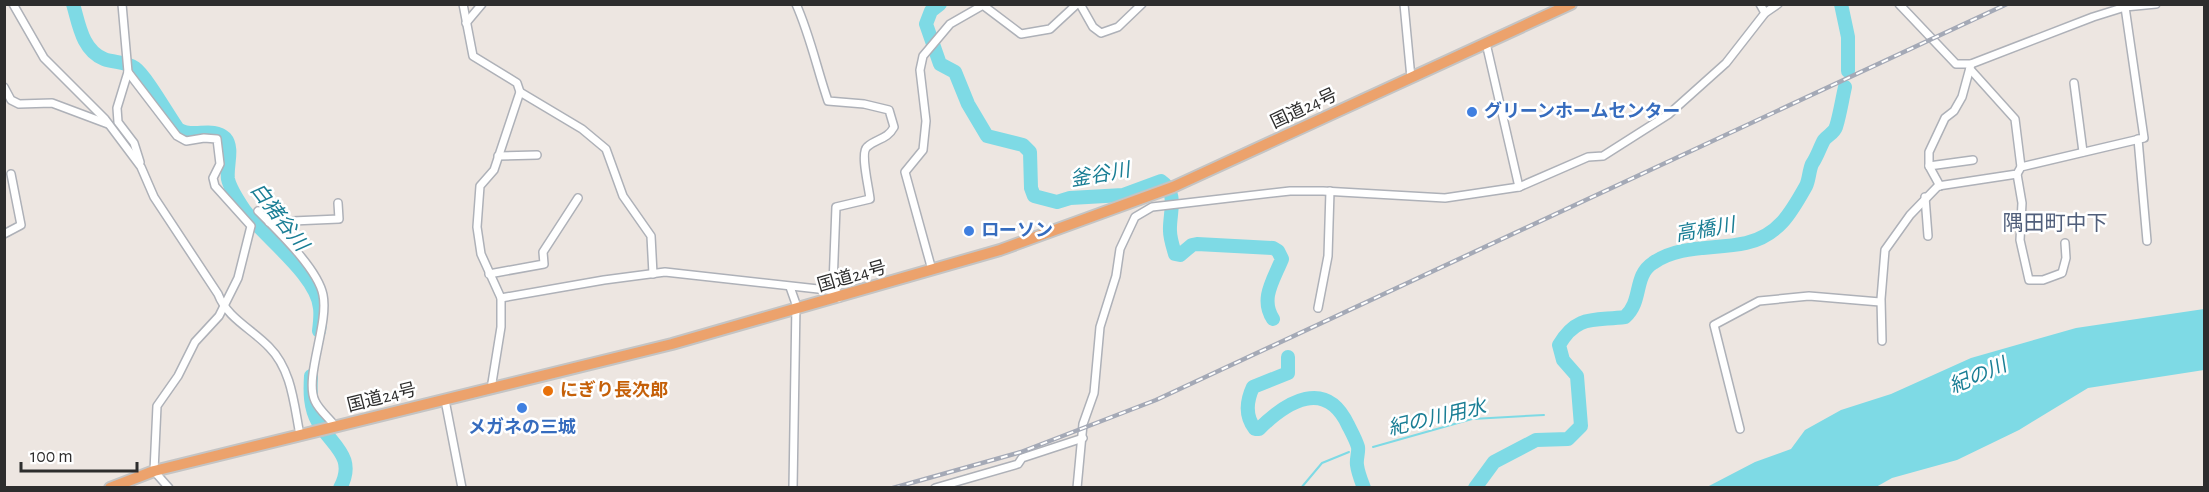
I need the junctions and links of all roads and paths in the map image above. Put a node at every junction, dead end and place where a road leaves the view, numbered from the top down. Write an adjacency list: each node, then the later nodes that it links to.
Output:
1 (13, 4): 26 (street)
2 (122, 4): 21 (street)
3 (463, 4): 18 (street)
4 (482, 4): 18 (street)
5 (796, 4): 52 (street)
6 (1078, 4): 7 (street); 14 (street)
7 (1142, 4)
8 (1404, 4): 22 (street)
9 (1571, 4): 19 (highway, 国道24号)
10 (1760, 4): 17 (street)
11 (1778, 4): 17 (street)
12 (1899, 4): 20 (street)
13 (2156, 4): 15 (street)
14 (985, 5): 48 (street)
15 (2146, 5): 16 (street)
16 (2126, 7): 20 (street); 27 (street)
17 (1765, 13): 37 (street)
18 (466, 23): 25 (street)
19 (1486, 43): 22 (highway, 国道24号); 37 (street)
20 (1970, 67): 32 (street); 34 (street)
21 (128, 70): 33 (street); 42 (street)
22 (1411, 78): 48 (highway, 国道24号)
23 (2074, 83): 28 (street)
24 (4, 87): 26 (street)
25 (520, 92): 30 (street); 50 (street)
26 (110, 124): 33 (street)
27 (2138, 139): 28 (street); 46 (street)
28 (2083, 152): 34 (street)
29 (537, 155): 30 (street)
30 (498, 156): 49 (street)
31 (1973, 160): 32 (street)
32 (1929, 166): 36 (street)
33 (141, 167): 55 (street)
34 (2019, 171): 36 (street); 47 (street)
35 (11, 174): 44 (street)
36 (1941, 186): 39 (street)
37 (1519, 187): 38 (street)
38 (1330, 191): 56 (street); 64 (street)
39 (1925, 197): 45 (street); 54 (street)
40 (578, 198): 49 (street)
41 (338, 202): 43 (street)
42 (253, 220): 43 (street); 55 (street)
43 (269, 222): 61 (street)
44 (4, 234)
45 (1928, 236)
46 (2147, 241)
47 (2065, 243)
48 (932, 270): 52 (highway, 国道24号)
49 (489, 274): 53 (street)
50 (653, 274): 51 (street); 53 (street)
51 (790, 287): 52 (street); 57 (street)
52 (837, 295): 57 (highway, 国道24号)
53 (501, 298): 59 (street)
54 (1880, 302): 58 (street); 62 (street)
55 (222, 307): 63 (street); 65 (street)
56 (1318, 308)
57 (795, 310): 59 (highway, 国道24号); 69 (street)
58 (1882, 341)
59 (491, 388): 60 (highway, 国道24号)
60 (445, 400): 61 (highway, 国道24号); 68 (street)
61 (335, 426): 63 (highway, 国道24号)
62 (1740, 429)
63 (300, 435): 65 (highway, 国道24号)
64 (1083, 438): 70 (street); 71 (street)
65 (154, 471): 66 (highway, 国道24号); 67 (street)
66 (110, 488)
67 (170, 488)
68 (462, 488)
69 (793, 488)
70 (935, 488)
71 (1077, 488)

